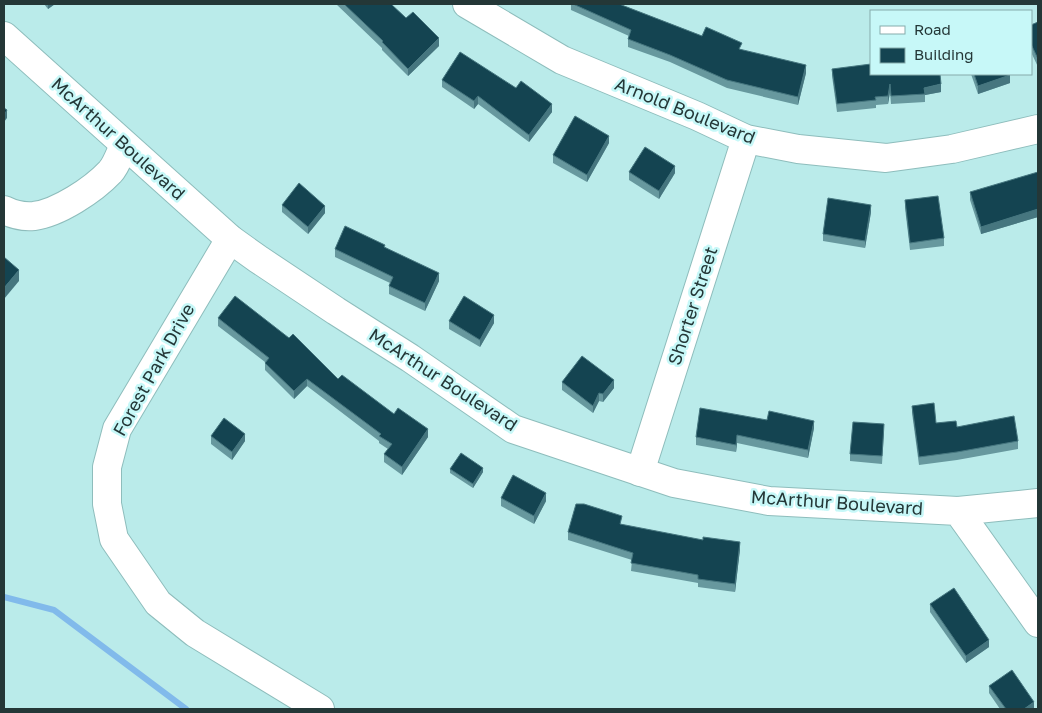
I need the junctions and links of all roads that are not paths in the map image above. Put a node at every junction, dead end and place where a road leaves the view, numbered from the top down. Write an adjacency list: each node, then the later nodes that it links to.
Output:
1 (467, 4): 4 (street, Arnold Boulevard)
2 (4, 36): 5 (street, McArthur Boulevard)
3 (1038, 129): 4 (street, Arnold Boulevard)
4 (746, 139): 8 (street, Shorter Street)
5 (124, 145): 6 (street); 7 (street, McArthur Boulevard)
6 (4, 210)
7 (230, 238): 8 (street, McArthur Boulevard); 12 (street, Forest Park Drive)
8 (640, 472): 10 (street, McArthur Boulevard)
9 (1038, 503): 10 (street, McArthur Boulevard)
10 (958, 511): 11 (street)
11 (1038, 623)
12 (320, 709)

